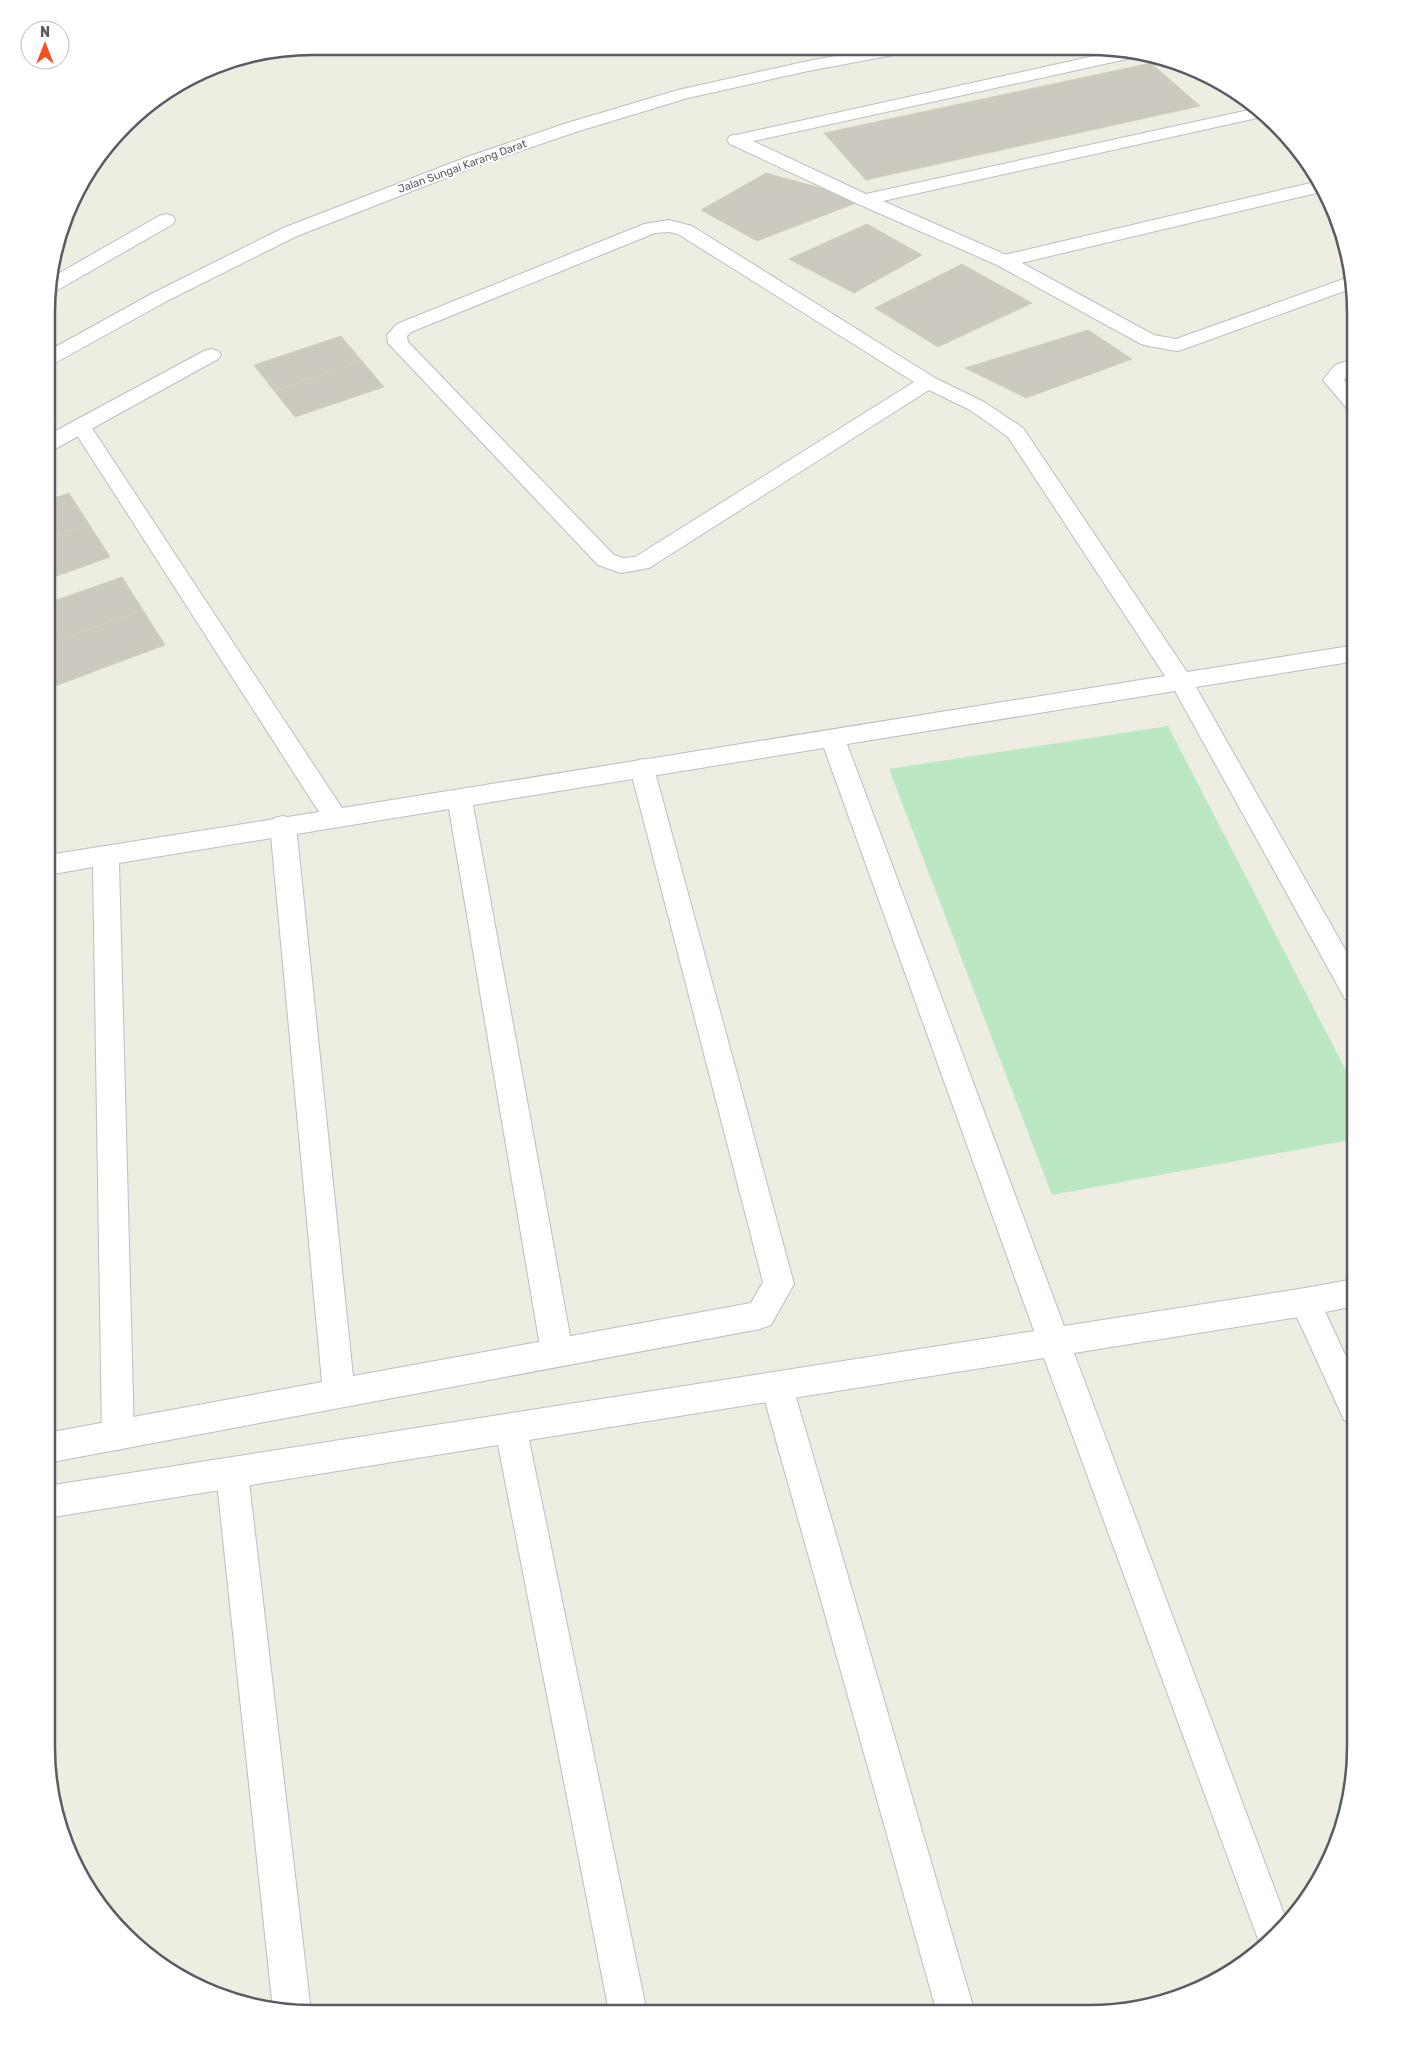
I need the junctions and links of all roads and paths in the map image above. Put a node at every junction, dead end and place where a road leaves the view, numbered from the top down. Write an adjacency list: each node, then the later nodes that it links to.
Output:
1 (867, 55): 10 (street, Jalan Sungai Karang Darat)
2 (1115, 57): 5 (street)
3 (1253, 114): 5 (street)
4 (1314, 188): 7 (street)
5 (864, 200): 7 (street)
6 (166, 220): 8 (street)
7 (1004, 261): 9 (street)
8 (57, 283)
9 (1345, 285)
10 (55, 355)
11 (211, 355): 15 (street)
12 (1347, 368): 14 (street)
13 (928, 382): 13 (street); 18 (street)
14 (1347, 397)
15 (81, 426): 16 (street); 22 (street)
16 (55, 440)
17 (1347, 654): 18 (street)
18 (1181, 681): 19 (street); 26 (street)
19 (832, 737): 20 (street); 29 (street)
20 (642, 768): 21 (street); 30 (street)
21 (459, 797): 22 (street); 30 (street)
22 (335, 817): 23 (street)
23 (283, 826): 24 (street); 32 (street)
24 (106, 855): 25 (street); 35 (street)
25 (55, 864)
26 (1347, 975)
27 (1347, 1294): 28 (street)
28 (1305, 1302): 29 (street); 33 (street)
29 (1054, 1342): 31 (street); 39 (street)
30 (557, 1352): 32 (street)
31 (777, 1386): 34 (street); 42 (street)
32 (339, 1393): 35 (street)
33 (1347, 1393)
34 (511, 1429): 37 (street); 41 (street)
35 (118, 1435): 36 (street)
36 (55, 1447)
37 (232, 1473): 38 (street); 40 (street)
38 (55, 1501)
39 (1271, 1929)
40 (291, 2004)
41 (627, 2005)
42 (954, 2005)

